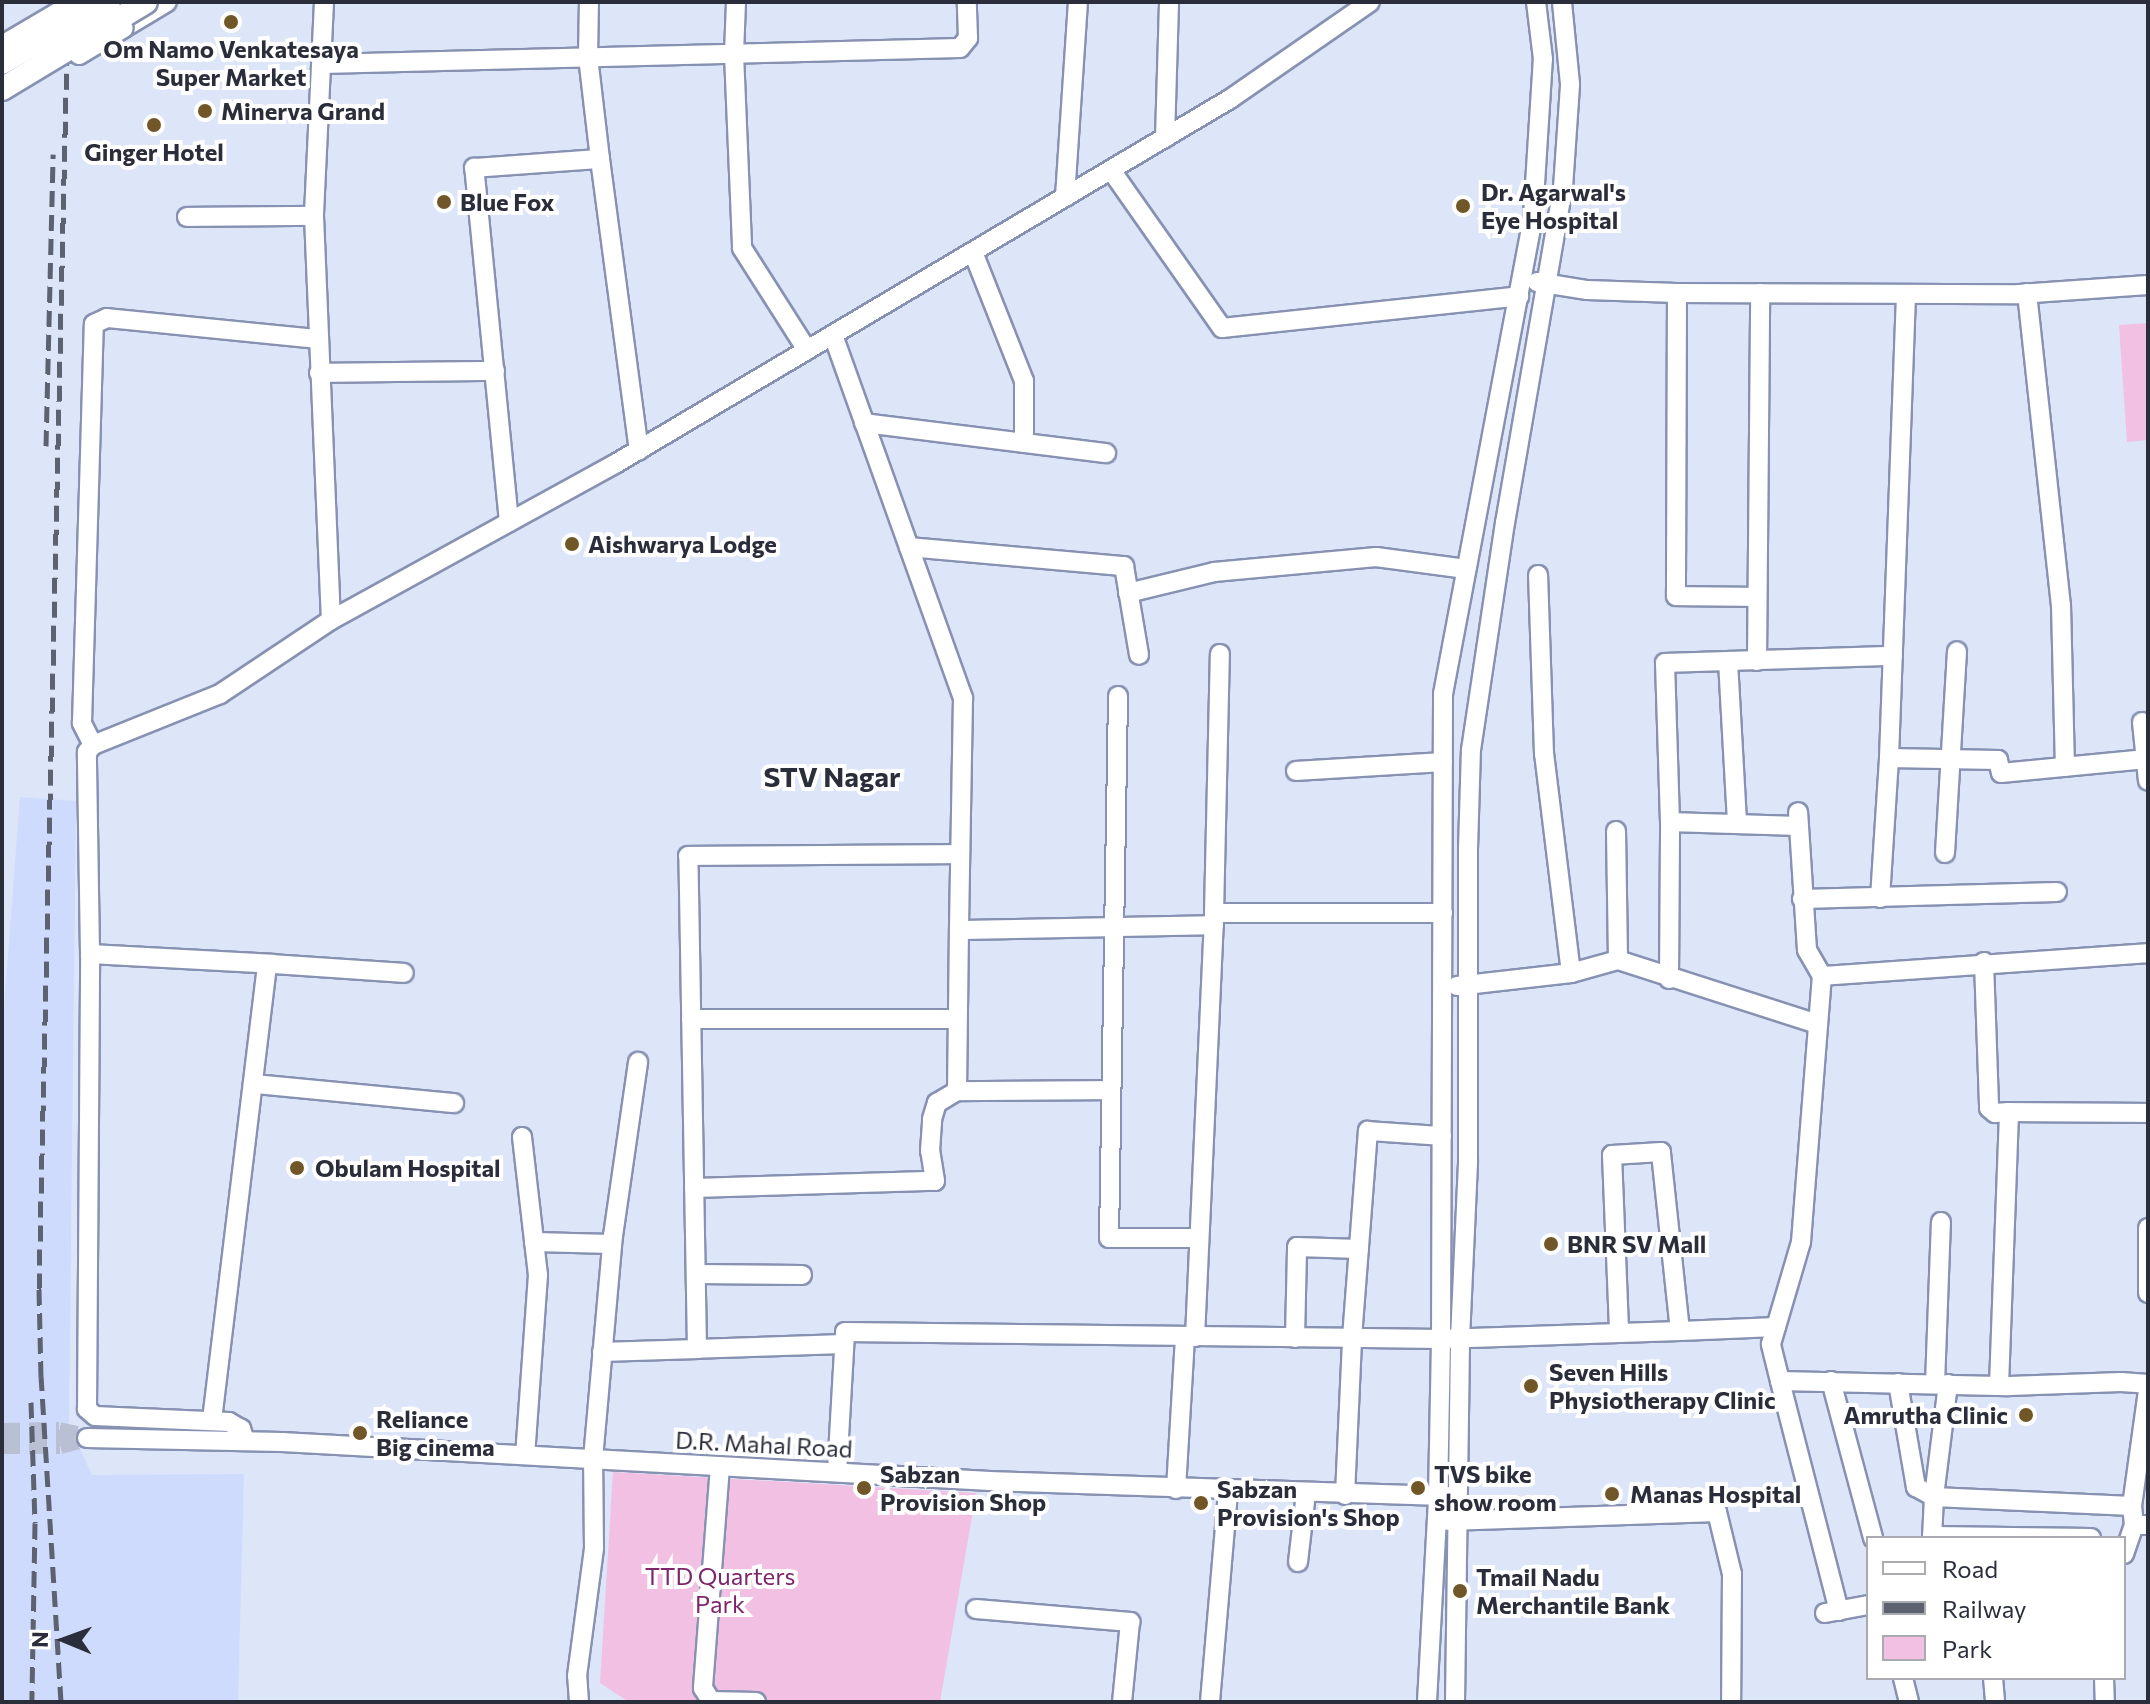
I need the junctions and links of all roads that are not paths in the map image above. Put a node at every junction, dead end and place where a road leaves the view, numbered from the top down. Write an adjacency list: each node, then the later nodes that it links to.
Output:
1 (75, 2): 15 (street, bridge)
2 (109, 2): 19 (main road, bridge)
3 (146, 2): 21 (main road, bridge)
4 (167, 2): 22 (street, bridge)
5 (324, 2): 20 (street)
6 (589, 2): 18 (street)
7 (736, 2): 17 (street)
8 (967, 2): 17 (street)
9 (978, 2): 16 (street)
10 (1078, 2): 26 (street)
11 (1169, 2): 23 (street)
12 (1370, 2): 23 (street)
13 (1536, 2): 32 (street)
14 (1562, 2): 30 (street)
15 (2, 45)
16 (978, 49)
17 (734, 54): 18 (street); 39 (street)
18 (588, 57): 20 (street); 24 (street)
19 (2, 63)
20 (322, 64): 27 (street)
21 (2, 89)
22 (2, 102)
23 (1165, 138): 25 (street)
24 (600, 159): 40 (street); 44 (street)
25 (1111, 170): 26 (street); 32 (street)
26 (1065, 197): 29 (street)
27 (314, 216): 28 (street); 38 (street)
28 (187, 217)
29 (973, 252): 37 (street); 43 (street)
30 (1548, 284): 32 (street); 33 (street); 90 (street)
31 (2148, 285): 35 (street)
32 (1521, 288): 48 (street)
33 (1677, 293): 34 (street); 51 (street)
34 (1760, 293): 36 (street); 51 (street)
35 (2027, 293): 36 (street); 66 (street)
36 (1906, 294): 56 (street)
37 (833, 335): 39 (street); 42 (street)
38 (317, 339): 41 (street); 61 (street)
39 (807, 350): 44 (street)
40 (495, 371): 41 (street); 46 (street)
41 (319, 373): 52 (street)
42 (864, 423): 43 (street); 47 (street)
43 (1024, 443): 45 (street)
44 (639, 450): 46 (street)
45 (1106, 453)
46 (509, 522): 52 (street)
47 (909, 547): 50 (street); 73 (street)
48 (1466, 569): 50 (street); 65 (street)
49 (1538, 575): 87 (street)
50 (1128, 593): 55 (street)
51 (1757, 597): 58 (street)
52 (331, 620): 61 (street)
53 (1957, 651): 64 (street)
54 (1220, 654): 78 (street)
55 (1139, 655)
56 (1893, 656): 58 (street); 62 (street)
57 (1728, 661): 58 (street); 69 (street); 70 (street)
58 (1757, 661)
59 (1118, 696): 79 (street)
60 (2142, 722): 63 (street)
61 (93, 745): 82 (street)
62 (1889, 758): 64 (street); 75 (street)
63 (2146, 759): 66 (street); 68 (street)
64 (1949, 760): 66 (street); 72 (street)
65 (1443, 762): 67 (street); 77 (street)
66 (2065, 767)
67 (1296, 771)
68 (2148, 781)
69 (1670, 822): 70 (street); 89 (street)
70 (1737, 824): 76 (street)
71 (1616, 831): 83 (street)
72 (1945, 853)
73 (960, 854): 80 (street); 92 (street)
74 (2057, 892): 75 (street)
75 (1880, 898): 76 (street)
76 (1802, 899): 88 (street)
77 (1443, 913): 78 (street); 91 (street)
78 (1214, 919): 79 (street); 107 (street)
79 (1114, 929): 80 (street); 97 (street)
80 (959, 930): 93 (street)
81 (2148, 953): 84 (street)
82 (90, 954): 85 (street); 131 (street)
83 (1618, 960): 87 (street); 89 (street)
84 (1984, 962): 88 (street); 100 (street)
85 (272, 964): 86 (street); 96 (street)
86 (404, 973)
87 (1571, 973): 90 (street)
88 (1822, 976): 94 (street)
89 (1669, 979): 94 (street)
90 (1469, 985): 91 (street); 121 (street)
91 (1443, 987): 102 (street)
92 (691, 1019): 93 (street); 104 (street)
93 (957, 1019): 98 (street)
94 (1817, 1024): 114 (street)
95 (638, 1062): 109 (street)
96 (255, 1084): 99 (street); 131 (street)
97 (1111, 1090): 98 (street); 107 (street)
98 (957, 1091): 104 (street)
99 (454, 1103)
100 (2009, 1112): 101 (street); 129 (street)
101 (2148, 1113)
102 (1442, 1136): 110 (street); 120 (street)
103 (522, 1137): 108 (street)
104 (694, 1188): 111 (street)
105 (1941, 1222): 128 (street)
106 (2148, 1228): 113 (street)
107 (1199, 1238): 117 (street)
108 (534, 1242): 109 (street); 134 (street)
109 (612, 1244): 124 (street)
110 (1359, 1249): 118 (street); 119 (street)
111 (696, 1274): 112 (street); 123 (street)
112 (802, 1275)
113 (2148, 1293)
114 (1776, 1327): 115 (street); 125 (street)
115 (1680, 1331): 116 (street); 116 (street)
116 (1619, 1333): 121 (street)
117 (1190, 1336): 118 (street); 122 (street); 138 (street)
118 (1295, 1338): 119 (street)
119 (1352, 1338): 120 (street); 141 (street)
120 (1441, 1339): 121 (street); 143 (street)
121 (1460, 1339): 142 (street)
122 (844, 1344): 123 (street); 137 (street)
123 (697, 1349): 124 (street)
124 (602, 1352): 135 (street)
125 (1780, 1381): 126 (street); 152 (street)
126 (1831, 1381): 127 (street); 148 (street)
127 (1898, 1383): 128 (street); 144 (street)
128 (1942, 1384): 129 (street); 144 (street)
129 (1999, 1386): 130 (street)
130 (2148, 1387): 145 (street)
131 (212, 1420): 133 (street)
132 (87, 1438): 133 (street, D.R. Mahal Road)
133 (245, 1441): 134 (street, D.R. Mahal Road)
134 (525, 1455): 135 (street, D.R. Mahal Road)
135 (593, 1459): 136 (street, D.R. Mahal Road); 157 (street)
136 (720, 1466): 137 (street, D.R. Mahal Road); 158 (street)
137 (837, 1472): 138 (street, D.R. Mahal Road)
138 (1176, 1489): 139 (street, D.R. Mahal Road)
139 (1228, 1491): 140 (street, D.R. Mahal Road); 160 (street)
140 (1306, 1493): 141 (street, D.R. Mahal Road); 151 (street)
141 (1345, 1495): 143 (street, D.R. Mahal Road)
142 (1459, 1496): 143 (street, D.R. Mahal Road); 146 (street)
143 (1438, 1497): 147 (street)
144 (1934, 1497): 145 (street); 149 (street)
145 (2132, 1506): 150 (street)
146 (1459, 1520): 147 (street); 162 (street); 163 (street)
147 (1437, 1521): 161 (street)
148 (1872, 1536)
149 (1932, 1536)
150 (2132, 1536)
151 (1298, 1562)
152 (1866, 1605)
153 (976, 1609): 159 (street)
154 (1904, 1680): 164 (street)
155 (1993, 1680): 165 (street)
156 (2104, 1680): 166 (street)
157 (579, 1702)
158 (756, 1702)
159 (1122, 1702)
160 (1210, 1702)
161 (1427, 1702)
162 (1455, 1702)
163 (1731, 1702)
164 (1909, 1702)
165 (1995, 1702)
166 (2105, 1702)

